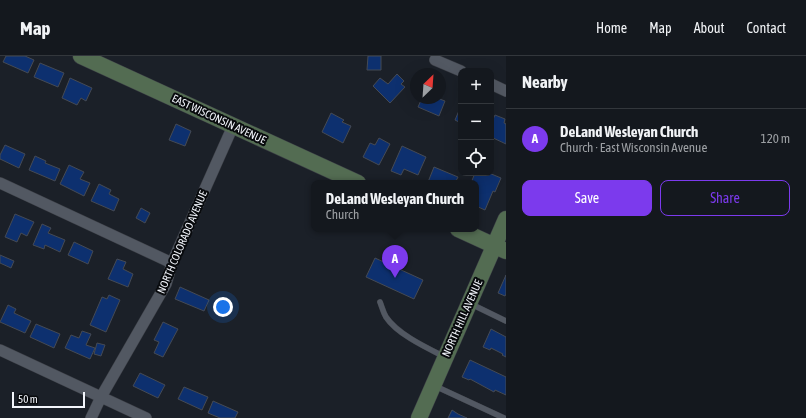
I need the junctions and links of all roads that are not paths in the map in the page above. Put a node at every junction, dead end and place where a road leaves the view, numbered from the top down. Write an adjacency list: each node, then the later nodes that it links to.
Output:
1 (81, 56): 6 (street, EAST WISCONSIN AVENUE)
2 (435, 60): 3 (street)
3 (458, 70)
4 (494, 85): 5 (street)
5 (506, 91)
6 (233, 126): 7 (street, EAST WISCONSIN AVENUE); 12 (street, NORTH COLORADO AVENUE)
7 (351, 180)
8 (0, 183): 12 (street)
9 (506, 219): 11 (street, NORTH HILL AVENUE)
10 (465, 232): 11 (street)
11 (500, 248): 14 (street, NORTH HILL AVENUE)
12 (172, 263): 19 (street, NORTH COLORADO AVENUE)
13 (380, 302): 17 (lane)
14 (468, 303): 15 (lane); 17 (street, NORTH HILL AVENUE)
15 (506, 320)
16 (0, 350): 19 (street)
17 (445, 357): 18 (street, NORTH HILL AVENUE)
18 (433, 385): 22 (street, NORTH HILL AVENUE); 23 (lane)
19 (101, 397): 20 (street, NORTH COLORADO AVENUE); 21 (street)
20 (91, 418)
21 (146, 418)
22 (419, 418)
23 (504, 418)

